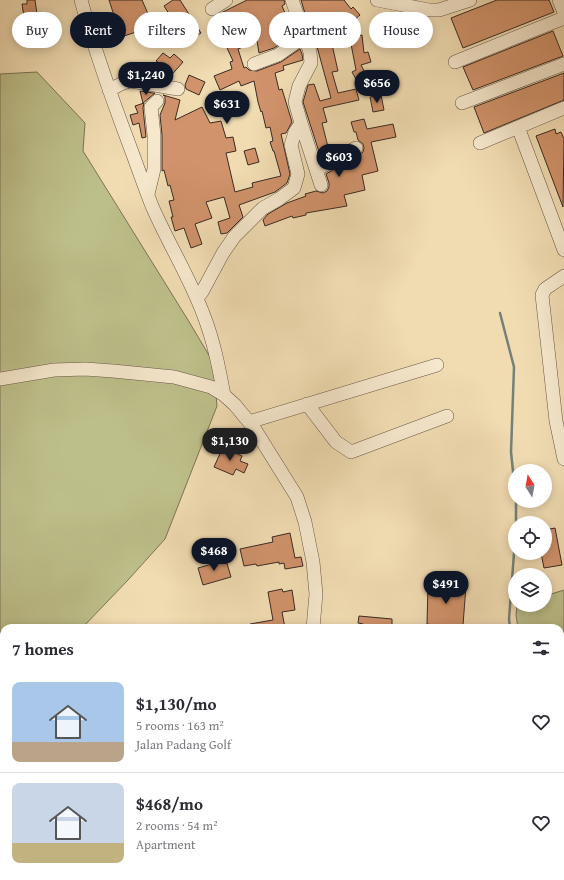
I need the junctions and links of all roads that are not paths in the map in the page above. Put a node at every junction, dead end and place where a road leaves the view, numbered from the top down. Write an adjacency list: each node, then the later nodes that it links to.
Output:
1 (81, 0): 17 (street)
2 (226, 0): 7 (street)
3 (292, 0): 8 (street)
4 (377, 0): 5 (street)
5 (470, 0)
6 (559, 0): 9 (street)
7 (212, 10)
8 (296, 12)
9 (564, 12)
10 (564, 18): 13 (street)
11 (288, 48): 14 (street)
12 (309, 48): 21 (street)
13 (455, 62)
14 (254, 64)
15 (564, 64): 19 (street)
16 (178, 89): 17 (street)
17 (109, 90): 27 (street)
18 (157, 101): 27 (street)
19 (462, 103)
20 (564, 108): 22 (street)
21 (300, 123): 25 (street); 30 (street)
22 (518, 127): 23 (street); 28 (street)
23 (480, 143)
24 (356, 148): 25 (street)
25 (316, 170): 26 (street)
26 (321, 185)
27 (148, 194): 30 (street)
28 (564, 250)
29 (564, 276): 37 (street)
30 (197, 298): 33 (street)
31 (437, 365): 34 (street)
32 (0, 379): 33 (street)
33 (224, 395): 36 (street)
34 (308, 404): 35 (street); 36 (street)
35 (447, 416)
36 (249, 422): 38 (street)
37 (564, 459)
38 (313, 624)

